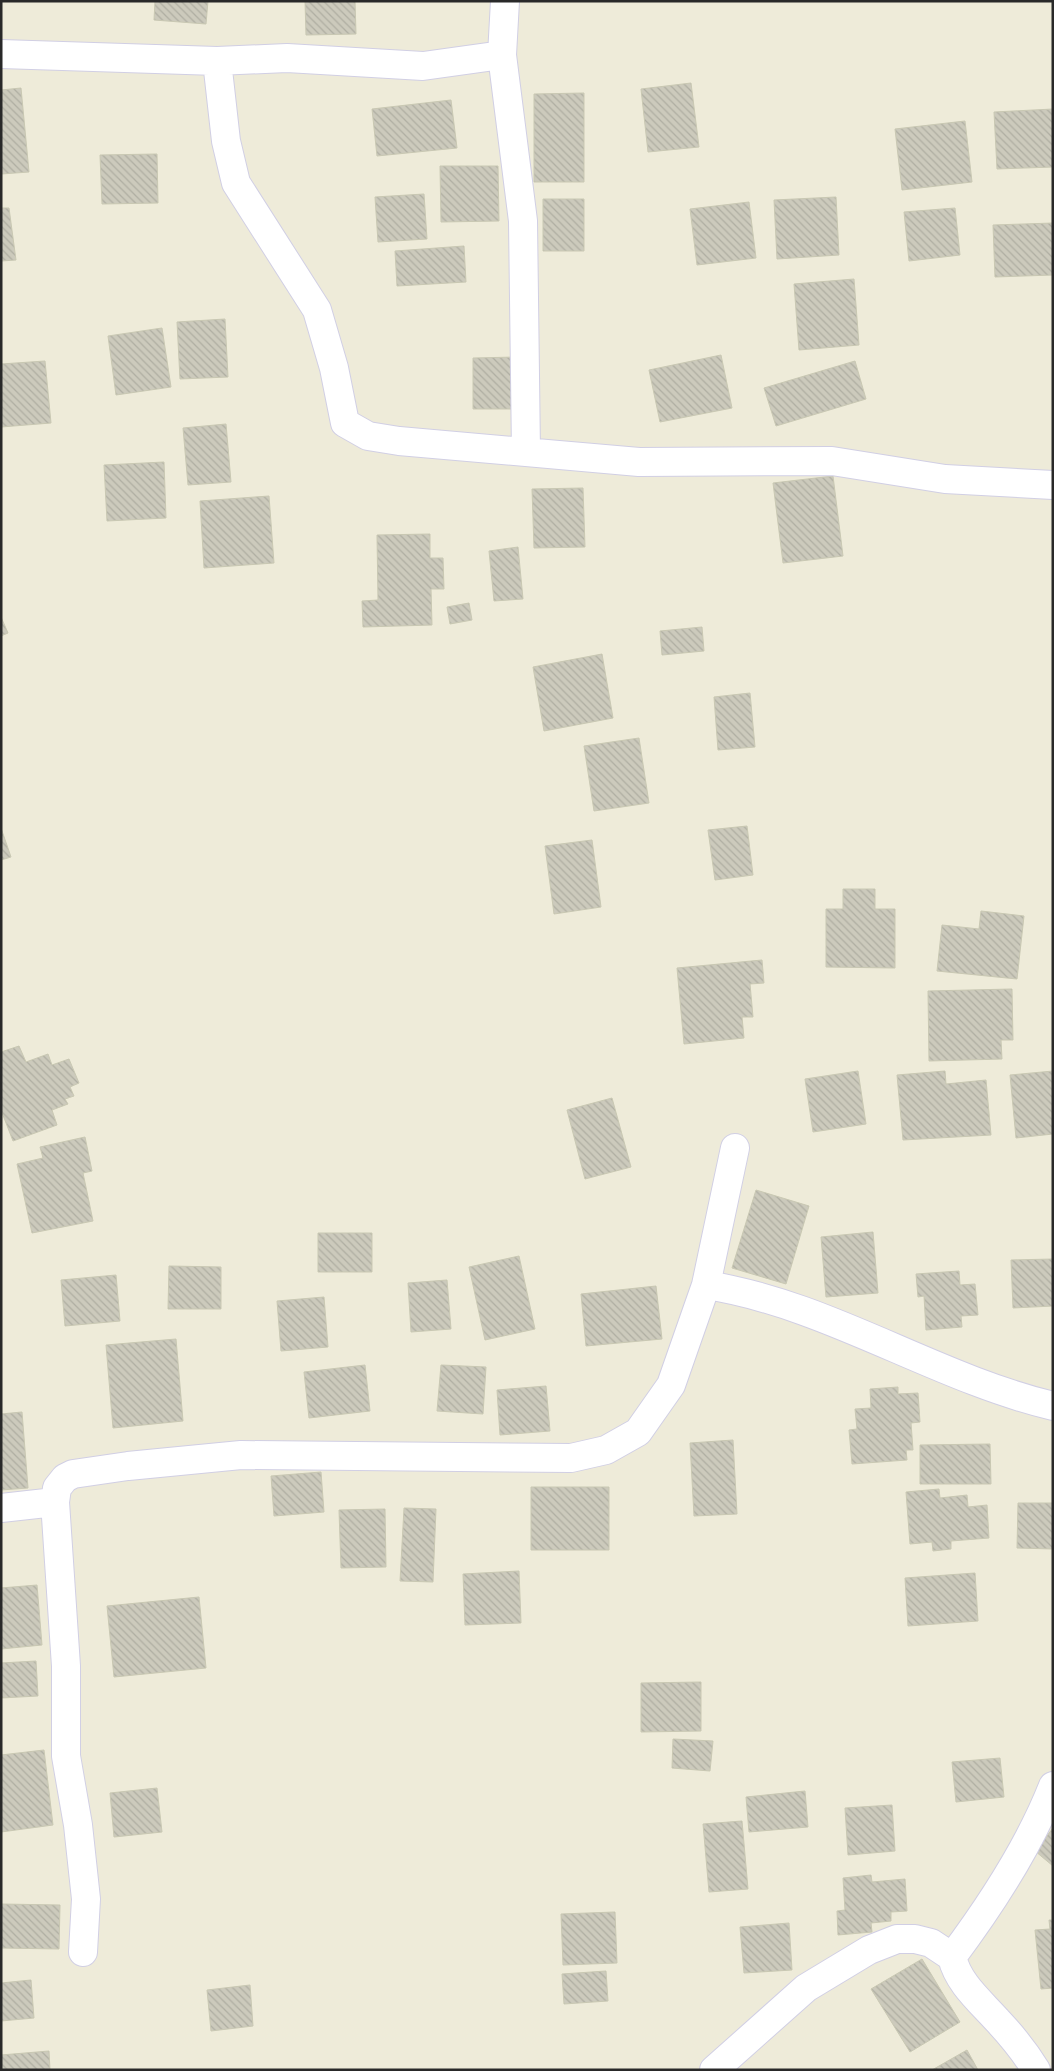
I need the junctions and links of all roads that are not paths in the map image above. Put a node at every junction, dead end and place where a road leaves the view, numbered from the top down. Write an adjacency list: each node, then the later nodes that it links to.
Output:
1 (505, 1): 3 (street)
2 (1, 54): 4 (street)
3 (502, 55): 4 (street); 5 (street)
4 (217, 60): 5 (street)
5 (526, 452): 6 (street)
6 (1053, 485)
7 (735, 1148): 8 (street)
8 (706, 1286): 9 (street); 10 (street)
9 (1053, 1406)
10 (55, 1502): 11 (street); 13 (street)
11 (1, 1508)
12 (1053, 1786): 14 (street)
13 (84, 1952)
14 (952, 1957): 15 (street); 16 (street)
15 (714, 2070)
16 (1036, 2070)

